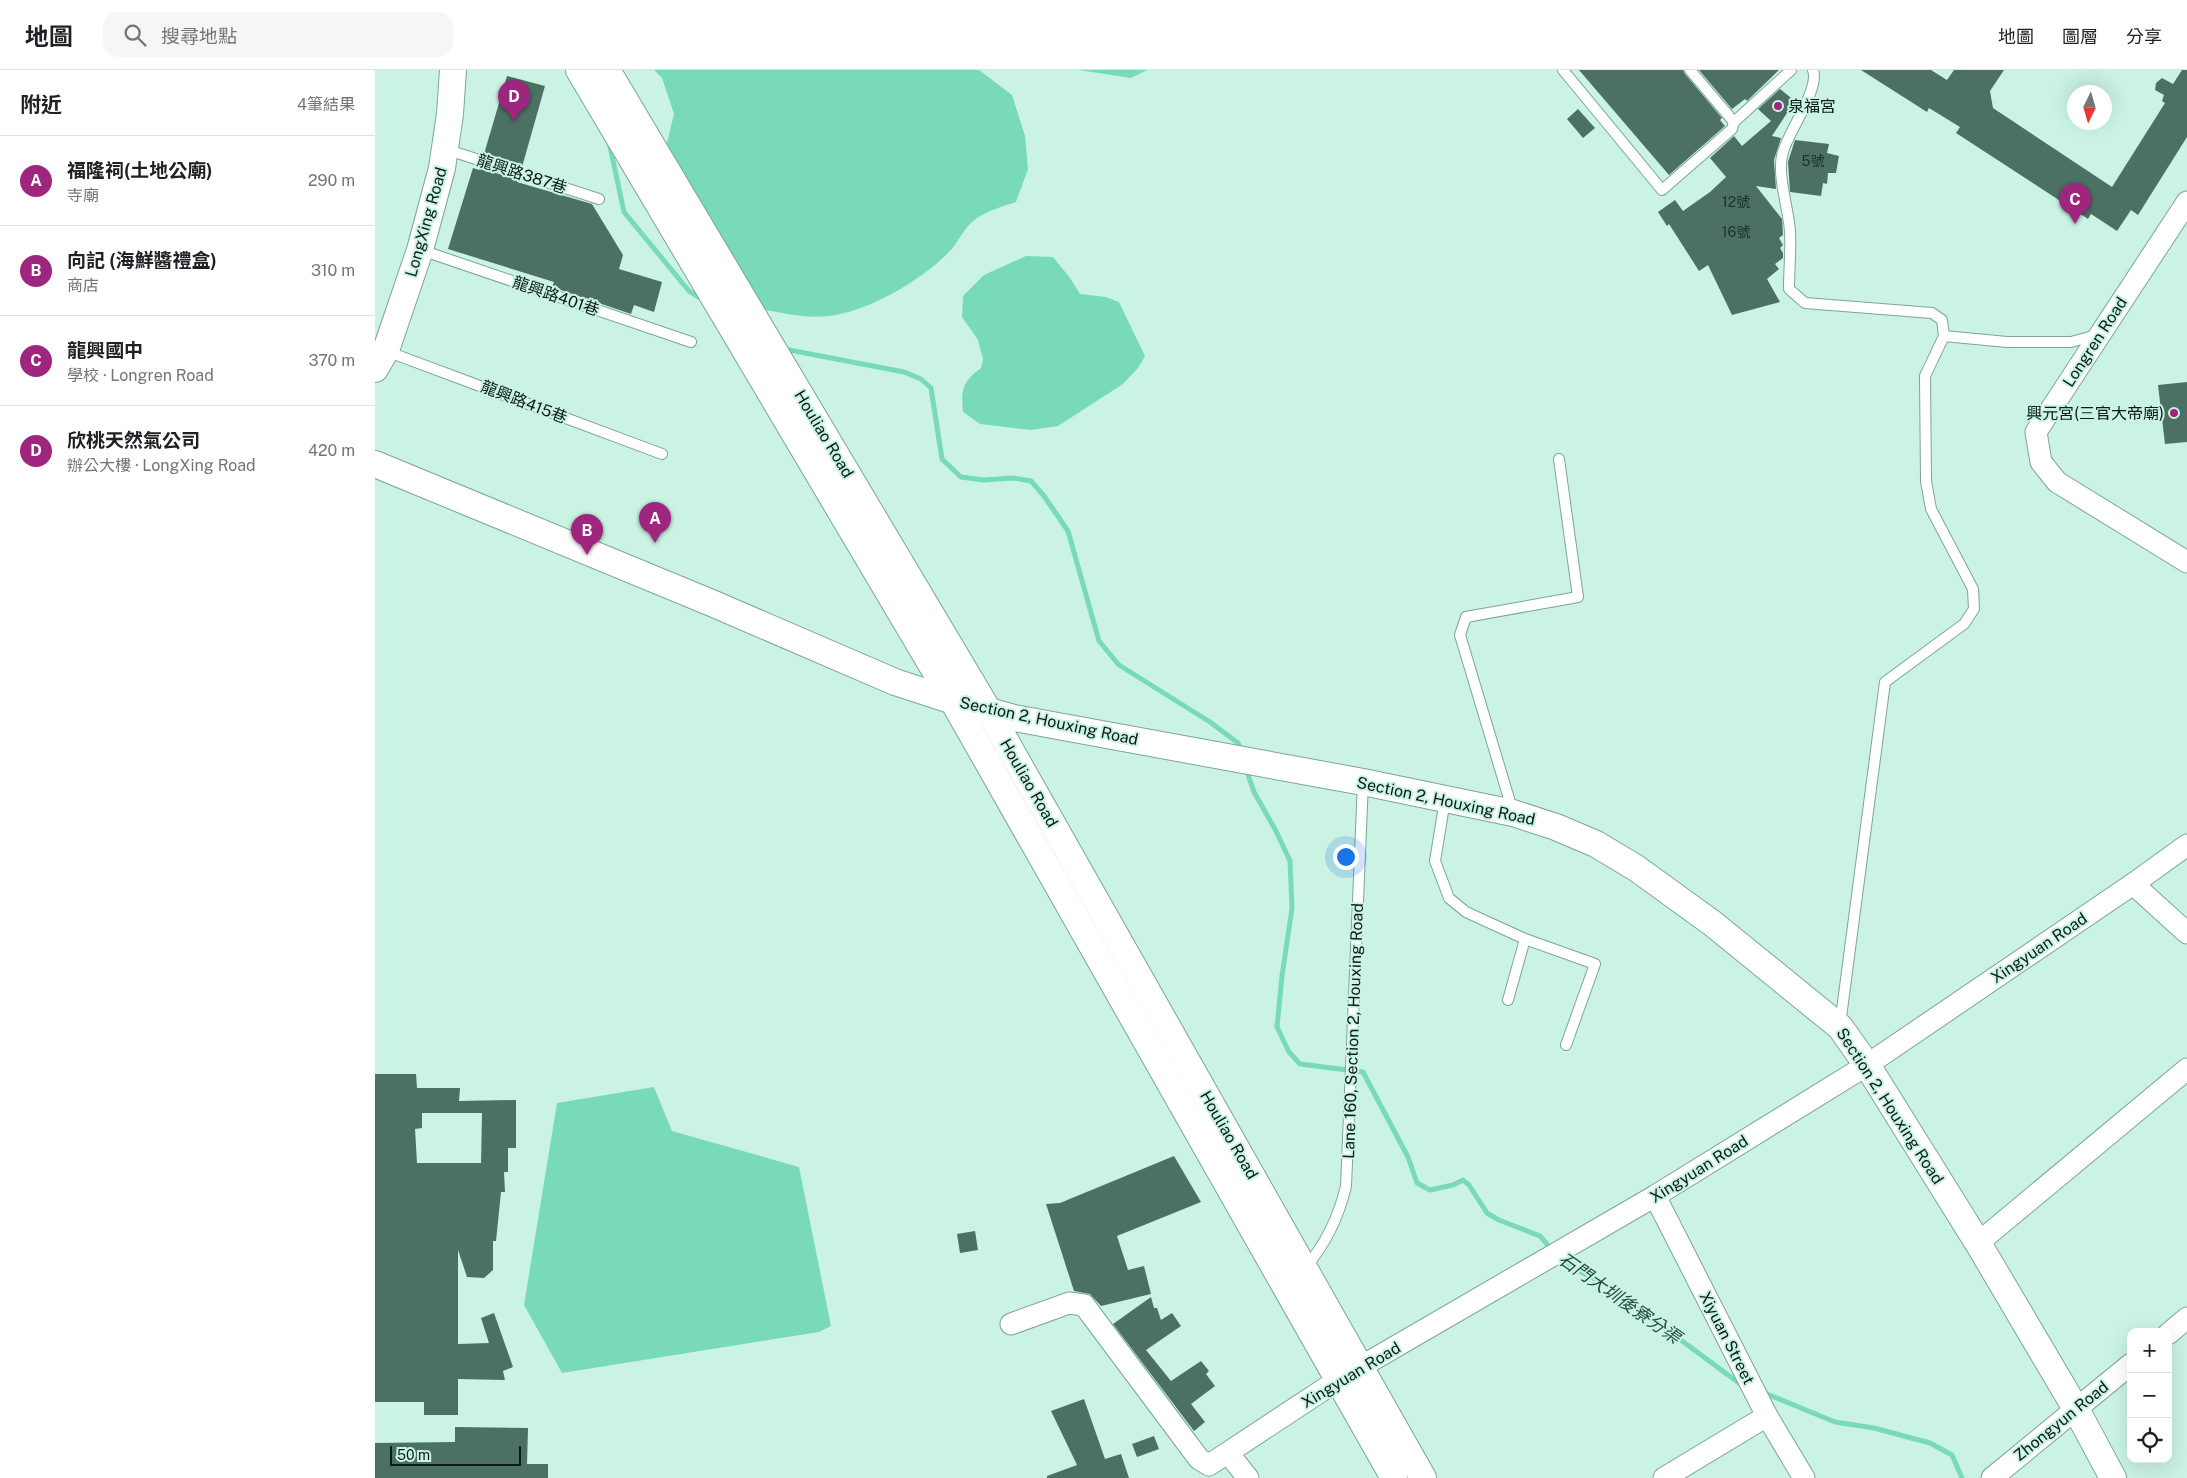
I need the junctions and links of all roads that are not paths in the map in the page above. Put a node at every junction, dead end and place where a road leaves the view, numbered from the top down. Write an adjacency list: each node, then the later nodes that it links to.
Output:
1 (453, 70): 9 (street, LongXing Road)
2 (579, 70): 21 (street, Houliao Road)
3 (607, 70): 22 (street, Houliao Road)
4 (1563, 70): 8 (lane)
5 (1690, 70): 8 (lane)
6 (1791, 70): 8 (lane)
7 (1813, 70): 14 (lane)
8 (1734, 122)
9 (445, 149): 10 (lane, 龍興路387巷); 12 (street, LongXing Road)
10 (599, 199)
11 (2187, 202): 13 (street, Longren Road)
12 (420, 250): 15 (lane, 龍興路401巷); 16 (street, LongXing Road)
13 (2100, 335): 14 (lane); 20 (street, Longren Road)
14 (1944, 336): 31 (lane)
15 (691, 342)
16 (380, 360): 17 (lane, 龍興路415巷)
17 (662, 454)
18 (1559, 459): 25 (lane)
19 (375, 464): 21 (street, Section 2, Houxing Road)
20 (2187, 562)
21 (953, 701): 22 (street, Section 2, Houxing Road); 42 (street, Houliao Road)
22 (988, 710): 23 (street, Section 2, Houxing Road); 37 (street, Houliao Road)
23 (1363, 782): 24 (street, Section 2, Houxing Road); 37 (lane, Lane 160, Section 2, Houxing Road)
24 (1445, 799): 25 (street, Section 2, Houxing Road); 29 (lane)
25 (1513, 813): 31 (street, Section 2, Houxing Road)
26 (2187, 845): 27 (street, Xingyuan Road)
27 (2133, 884): 28 (street); 33 (street, Xingyuan Road)
28 (2187, 933)
29 (1525, 939): 30 (lane); 32 (lane)
30 (1508, 1000)
31 (1840, 1027): 33 (street, Section 2, Houxing Road)
32 (1566, 1045)
33 (1867, 1064): 35 (street, Xingyuan Road); 36 (street, Section 2, Houxing Road)
34 (2187, 1070): 36 (street)
35 (1655, 1196): 42 (street, Xingyuan Road); 44 (street, Xiyuan Street)
36 (1978, 1243): 43 (street, Section 2, Houxing Road)
37 (1305, 1269): 42 (street, Houliao Road)
38 (2187, 1318): 40 (street)
39 (1011, 1324): 45 (street, Xingyuan Road)
40 (2172, 1331)
41 (2127, 1367): 43 (street, Zhongyun Road)
42 (1349, 1374): 45 (street, Xingyuan Road); 47 (street, Houliao Road); 48 (street, Houliao Road)
43 (2076, 1409): 51 (street, Zhongyun Road); 52 (street, Section 2, Houxing Road)
44 (1767, 1416): 49 (street); 50 (street, Xiyuan Street)
45 (1228, 1453): 46 (street)
46 (1248, 1478)
47 (1394, 1478)
48 (1423, 1478)
49 (1664, 1478)
50 (1804, 1478)
51 (1992, 1478)
52 (2113, 1478)

